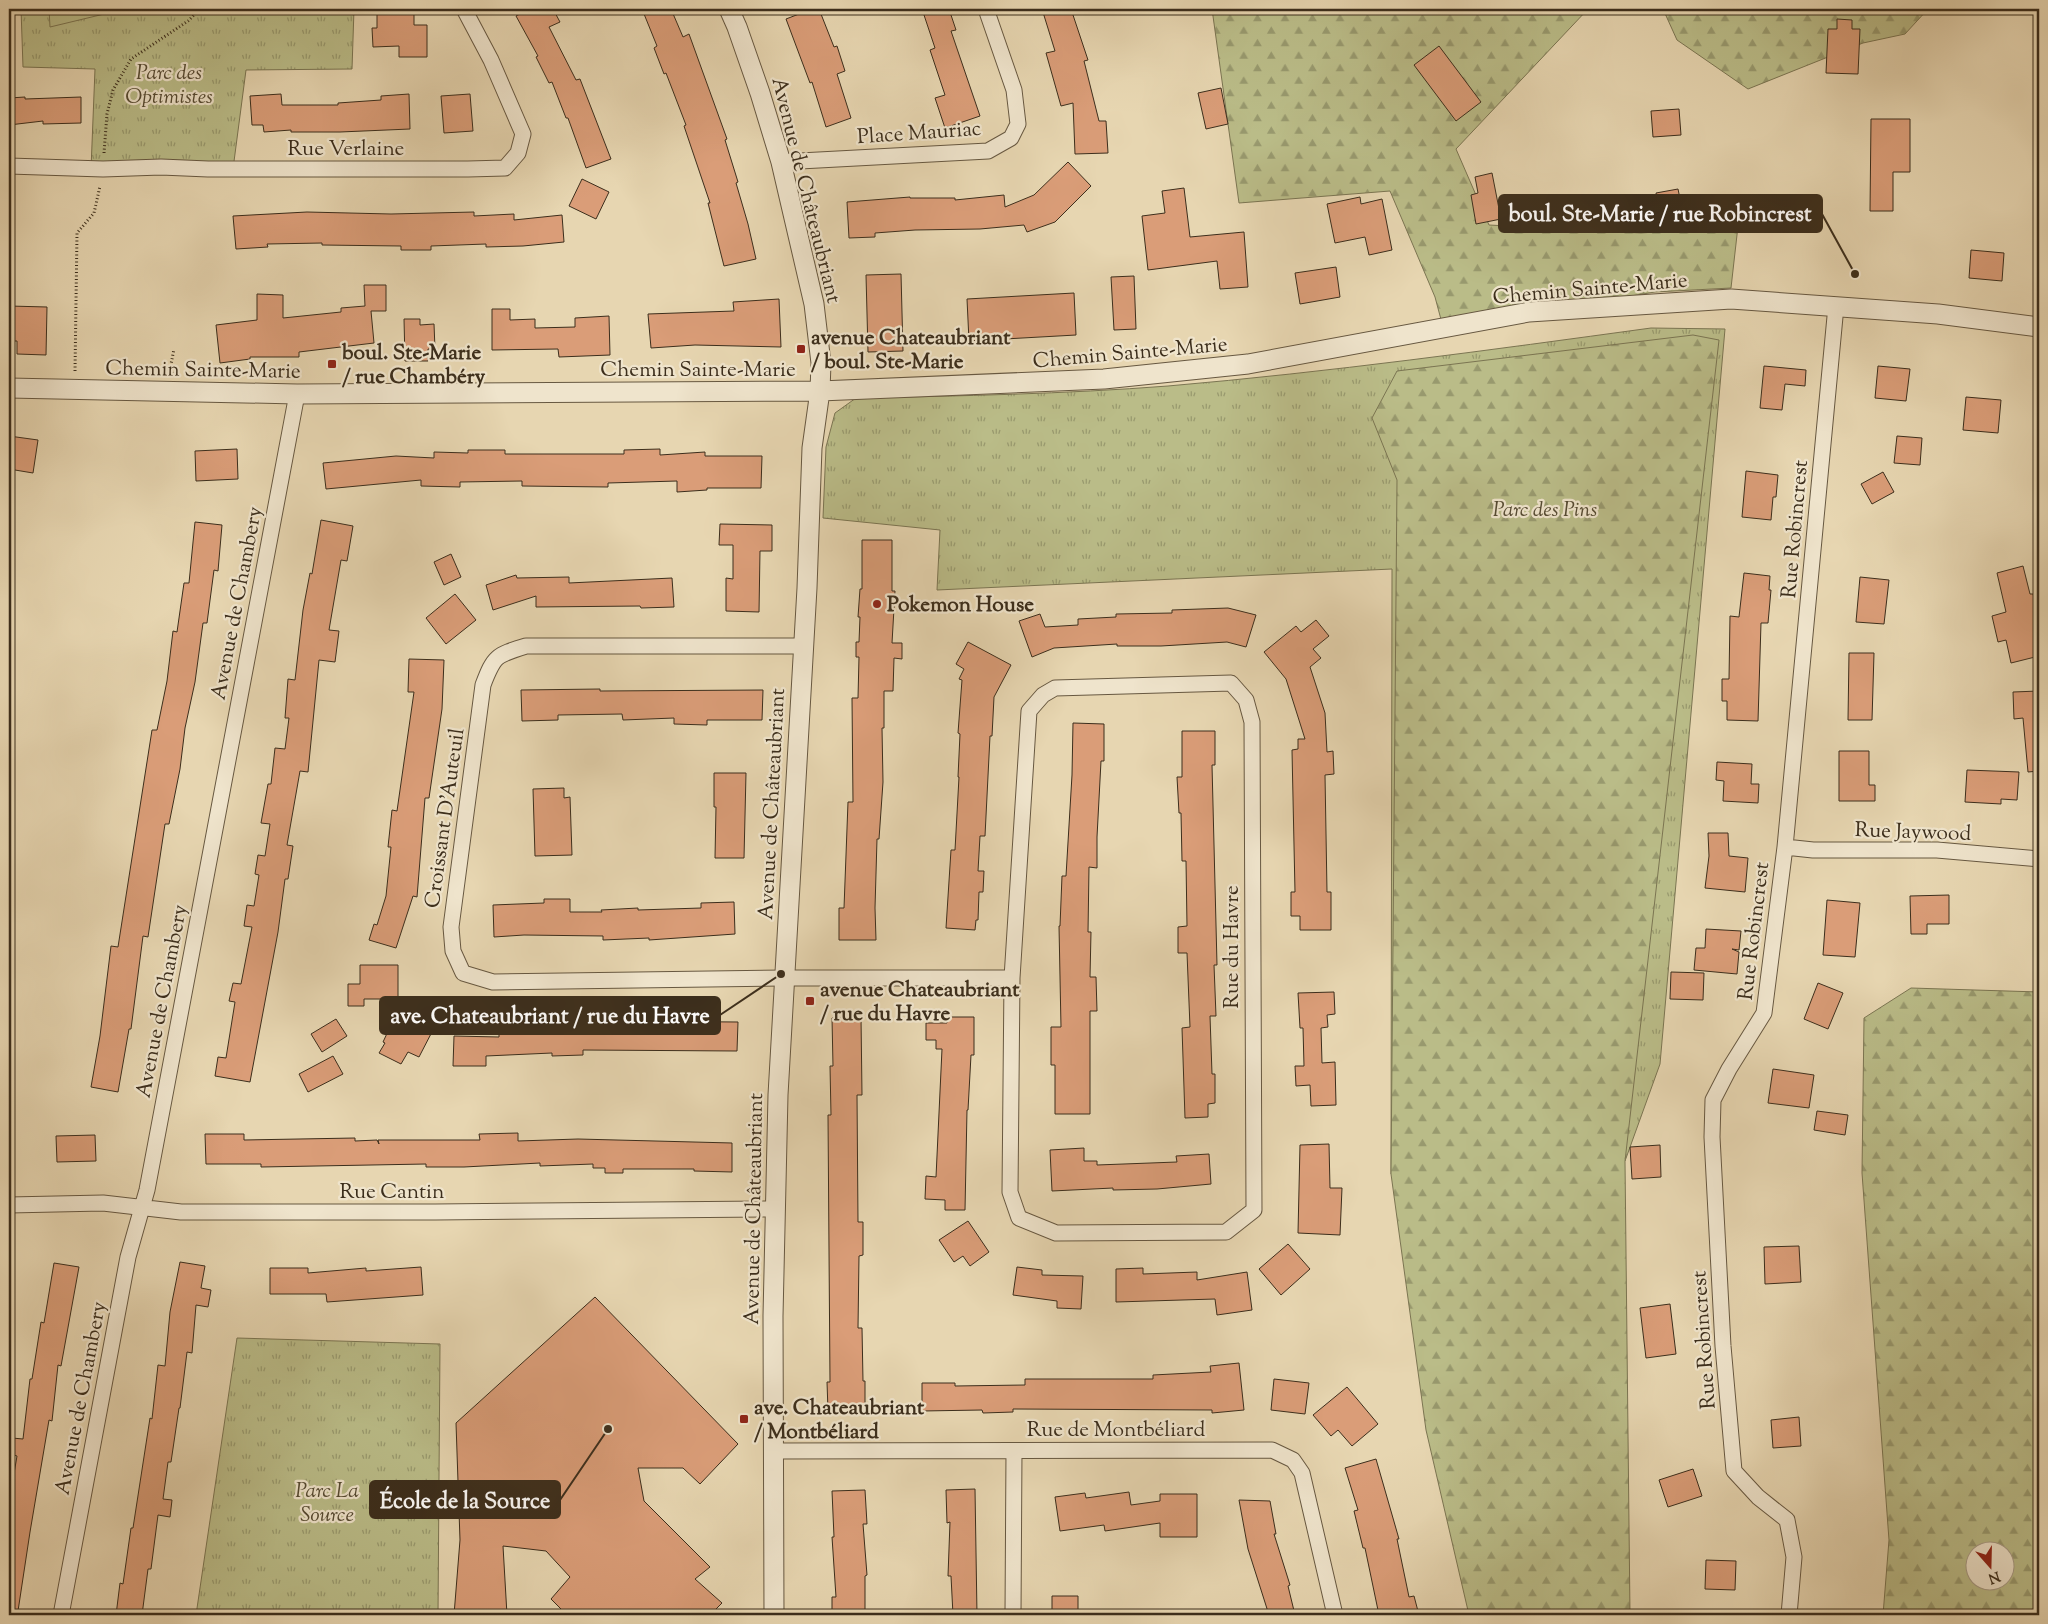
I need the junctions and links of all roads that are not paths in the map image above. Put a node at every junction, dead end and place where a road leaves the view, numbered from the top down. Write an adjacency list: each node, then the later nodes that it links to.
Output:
1 (464, 9): 5 (street, Rue Verlaine)
2 (729, 9): 4 (street, Avenue de Châteaubriant)
3 (986, 9): 4 (street, Place Mauriac)
4 (781, 162): 9 (street, Avenue de Châteaubriant)
5 (9, 166)
6 (1836, 306): 7 (street, Chemin Sainte-Marie); 9 (street, Chemin Sainte-Marie); 12 (street, Rue Robincrest)
7 (2039, 327)
8 (9, 388): 10 (street, Chemin Sainte-Marie)
9 (820, 391): 10 (street, Chemin Sainte-Marie); 11 (street, Avenue de Châteaubriant)
10 (297, 394): 17 (street, Avenue de Chambery)
11 (803, 646): 14 (street, Avenue de Châteaubriant); 14 (street, Croissant D'Auteuil)
12 (1785, 847): 13 (street, Rue Jaywood); 25 (street, Rue Robincrest)
13 (2039, 859)
14 (784, 978): 15 (street); 18 (street, Avenue de Châteaubriant)
15 (1012, 978): 15 (street, Rue du Havre)
16 (9, 1205): 17 (street, Rue Cantin)
17 (144, 1206): 18 (street, Rue Cantin); 21 (street, Avenue de Chambery)
18 (775, 1208): 20 (street, Avenue de Châteaubriant)
19 (1014, 1450): 20 (street, Rue de Montbéliard); 23 (street); 24 (street, Rue de Montbéliard)
20 (775, 1451): 22 (street, Avenue de Châteaubriant)
21 (62, 1615)
22 (774, 1615)
23 (1013, 1615)
24 (1335, 1615)
25 (1789, 1615)

